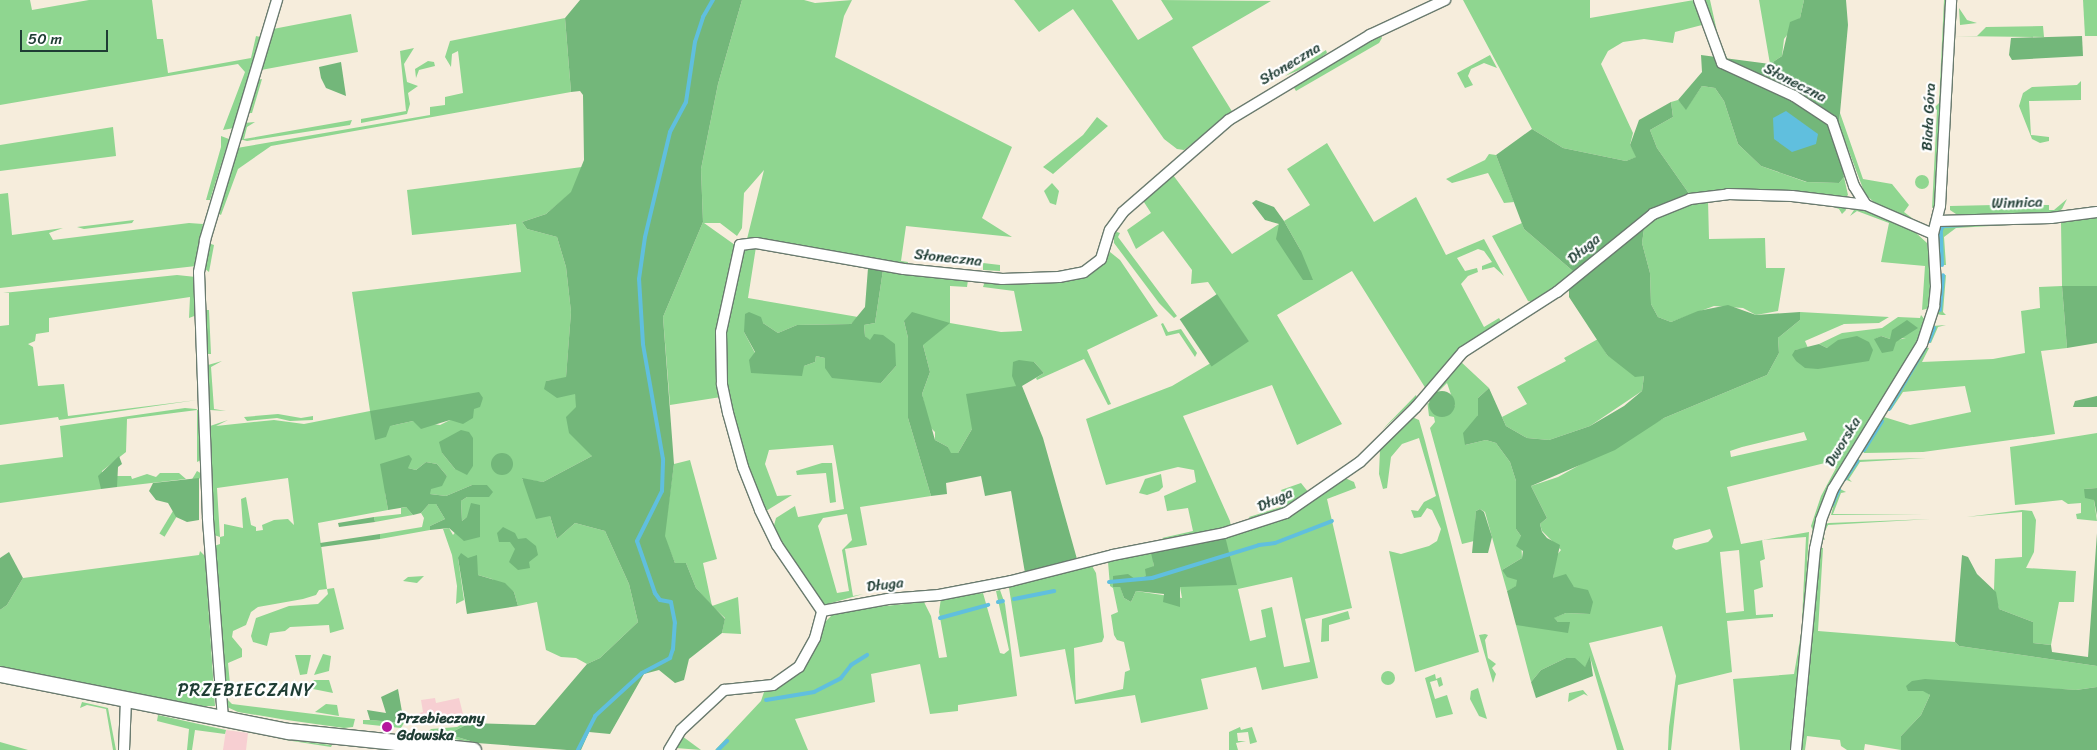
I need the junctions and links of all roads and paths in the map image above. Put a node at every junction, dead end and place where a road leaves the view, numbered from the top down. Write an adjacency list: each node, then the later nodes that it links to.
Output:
1 (277, 0): 12 (street)
2 (1445, 0): 9 (street, Słoneczna)
3 (1699, 0): 5 (street, Słoneczna)
4 (1951, 0): 7 (street, Biała Góra)
5 (1866, 205): 8 (street); 9 (street, Długa)
6 (2097, 212): 7 (street, Winnica)
7 (1937, 221): 8 (street, Biała Góra)
8 (1933, 234): 16 (street, Dworska)
9 (822, 611): 15 (street)
10 (0, 674): 11 (main road)
11 (126, 700): 12 (main road); 13 (street)
12 (223, 719): 14 (main road)
13 (124, 750)
14 (473, 750)
15 (670, 750)
16 (1796, 750)

